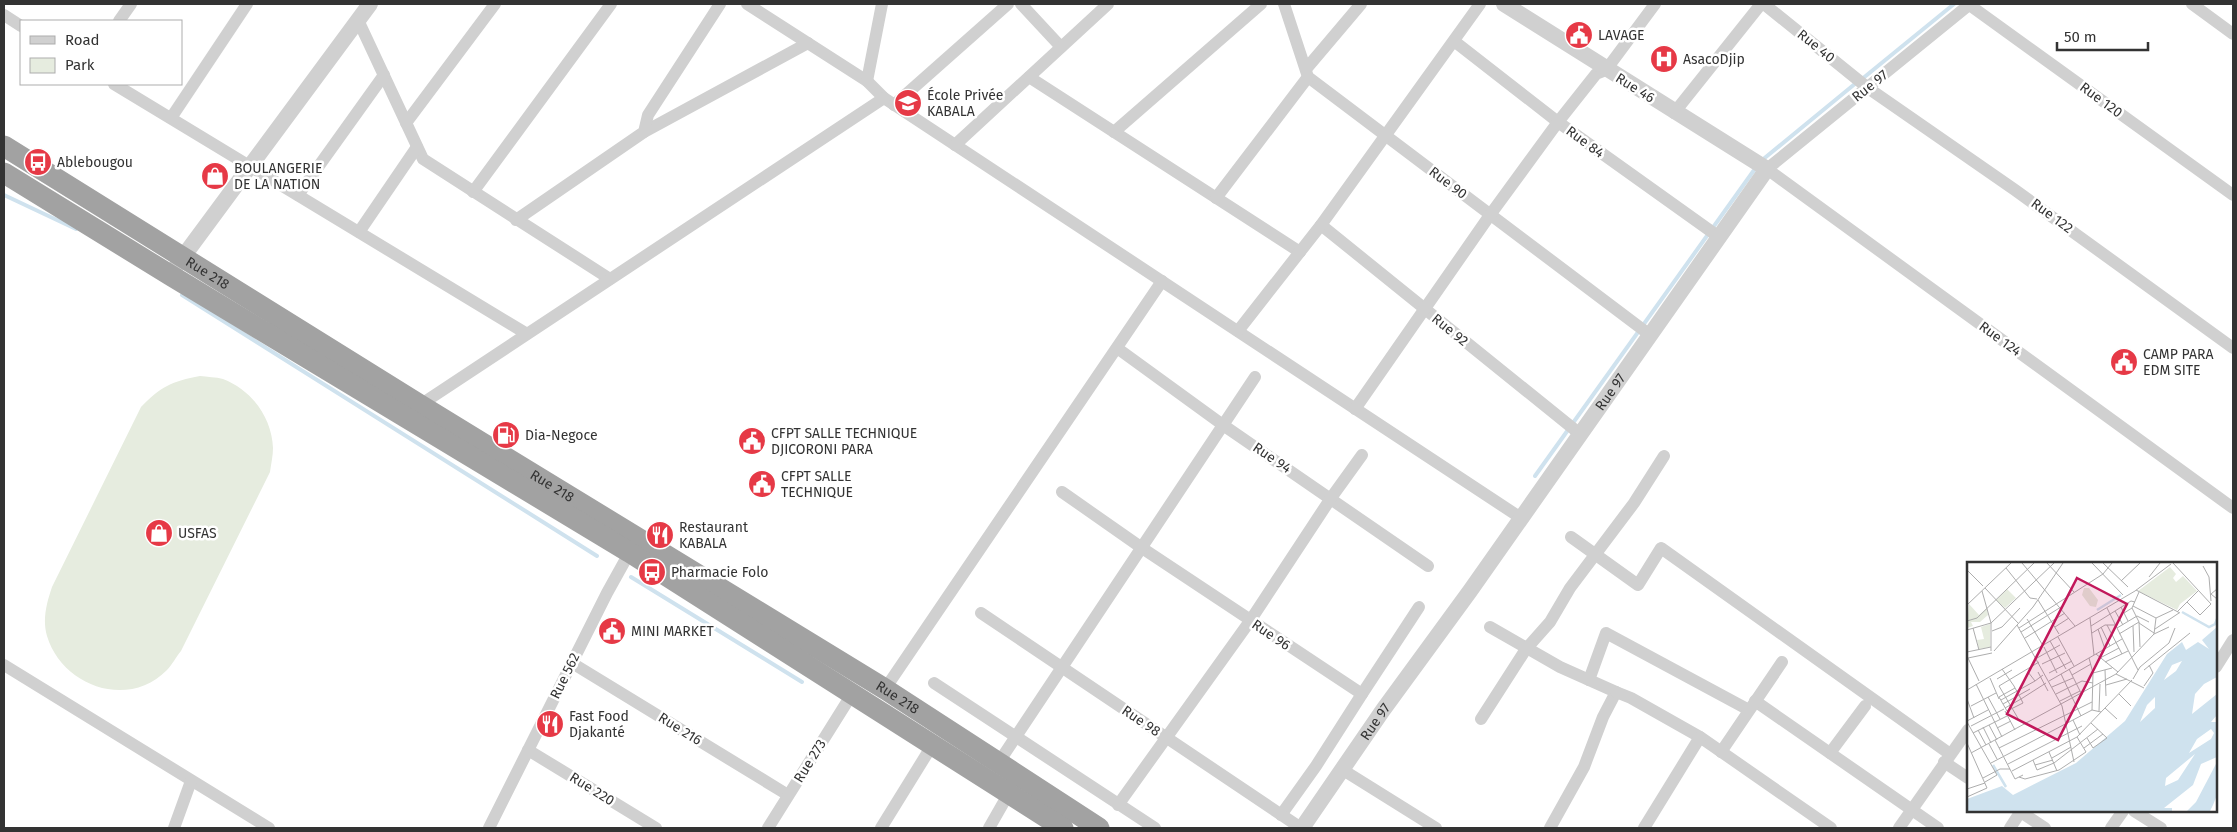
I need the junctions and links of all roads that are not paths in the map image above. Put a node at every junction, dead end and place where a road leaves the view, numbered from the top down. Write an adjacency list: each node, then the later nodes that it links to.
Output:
1 (131, 4): 22 (street)
2 (247, 4): 38 (street)
3 (370, 4): 23 (street)
4 (495, 4): 40 (street)
5 (611, 4): 50 (street)
6 (720, 4): 41 (street)
7 (747, 4): 27 (street)
8 (1008, 4): 36 (street)
9 (1021, 4): 28 (street)
10 (1108, 4): 28 (street)
11 (1261, 4): 42 (street)
12 (1284, 4): 30 (street)
13 (1361, 4): 30 (street)
14 (1480, 4): 26 (street)
15 (1655, 4): 29 (street)
16 (1762, 4): 35 (street, Rue 40); 37 (street)
17 (1969, 4): 35 (street, Rue 97); 52 (street, Rue 120)
18 (2192, 4): 25 (street)
19 (881, 5): 33 (street)
20 (1516, 7): 29 (street, Rue 46)
21 (4, 16): 24 (street)
22 (120, 20)
23 (358, 20): 31 (street); 47 (street)
24 (20, 25)
25 (2233, 34)
26 (1454, 41): 39 (street, Rue 84); 43 (street)
27 (808, 43): 33 (street); 41 (street)
28 (1061, 47): 32 (street)
29 (1606, 70): 37 (street, Rue 46); 39 (street)
30 (1307, 73): 43 (street, Rue 90); 53 (street)
31 (384, 75): 40 (street); 51 (street)
32 (1029, 77): 42 (street); 44 (street)
33 (867, 81): 36 (street)
34 (116, 85): 38 (street)
35 (1868, 88): 48 (street, Rue 97); 69 (street, Rue 122)
36 (889, 101): 44 (street); 62 (street)
37 (1674, 112): 48 (street, Rue 46)
38 (171, 118): 47 (street)
39 (1558, 122): 54 (street); 58 (street, Rue 84)
40 (406, 123): 46 (street)
41 (644, 132): 55 (street)
42 (1114, 132): 53 (street)
43 (1386, 136): 54 (street, Rue 90); 56 (street)
44 (955, 145): 63 (street)
45 (4, 146): 60 (highway, Rue 218)
46 (417, 147): 50 (street); 57 (street)
47 (250, 166): 51 (street); 60 (street)
48 (1767, 169): 58 (street, Rue 97); 79 (street, Rue 124)
49 (4, 173): 61 (highway, Rue 218)
50 (473, 192): 55 (street)
51 (298, 195): 57 (street)
52 (2233, 195)
53 (1216, 198): 59 (street)
54 (1490, 215): 64 (street); 66 (street, Rue 90)
55 (516, 220): 62 (street)
56 (1321, 225): 59 (street); 64 (street, Rue 92)
57 (359, 232): 67 (street)
58 (1719, 237): 66 (street, Rue 97)
59 (1300, 252): 65 (street)
60 (182, 257): 61 (street); 71 (highway, Rue 218)
61 (170, 275): 82 (highway, Rue 218)
62 (610, 279): 67 (street)
63 (1162, 281): 65 (street); 68 (street)
64 (1425, 310): 72 (street); 74 (street, Rue 92)
65 (1238, 331): 72 (street)
66 (1643, 331): 74 (street, Rue 97)
67 (527, 334): 71 (street)
68 (1116, 348): 73 (street, Rue 94); 99 (street)
69 (2233, 348)
70 (1255, 376): 73 (street)
71 (420, 405): 82 (highway, Rue 218)
72 (1355, 409): 80 (street)
73 (1223, 425): 78 (street, Rue 94); 83 (street)
74 (1573, 429): 80 (street, Rue 97)
75 (1362, 455): 78 (street)
76 (1664, 456): 84 (street)
77 (1062, 492): 83 (street, Rue 96)
78 (1331, 498): 85 (street, Rue 94); 88 (street)
79 (2233, 508)
80 (1521, 518): 116 (street, Rue 97)
81 (1571, 537): 84 (street)
82 (634, 545): 93 (street, Rue 562); 99 (highway, Rue 218); 101 (highway, Rue 218)
83 (1142, 548): 88 (street, Rue 96); 96 (street)
84 (1595, 556): 91 (street); 114 (street)
85 (1428, 566)
86 (1419, 607): 102 (street)
87 (981, 613): 96 (street, Rue 98)
88 (1250, 620): 102 (street, Rue 96); 109 (street)
89 (1490, 626): 91 (street)
90 (2233, 640): 95 (street)
91 (1526, 648): 97 (street); 105 (street)
92 (1782, 662): 103 (street)
93 (572, 663): 111 (street, Rue 562); 120 (street, Rue 216)
94 (4, 665): 118 (street)
95 (2217, 665)
96 (1062, 668): 108 (street); 109 (street, Rue 98)
97 (1589, 680): 100 (street); 103 (street)
98 (934, 683): 108 (street)
99 (885, 689): 115 (highway, Rue 218)
100 (1616, 692): 107 (street); 140 (street)
101 (852, 694): 110 (highway, Rue 218); 120 (street, Rue 273)
102 (1362, 694): 127 (street)
103 (1752, 706): 112 (street); 113 (street)
104 (1865, 706): 113 (street)
105 (1481, 719)
106 (1967, 731): 114 (street)
107 (1700, 737): 112 (street); 141 (street)
108 (1015, 738): 115 (street); 121 (street)
109 (1166, 739): 121 (street); 127 (street, Rue 98)
110 (933, 744): 119 (highway, Rue 218); 133 (street)
111 (528, 750): 130 (street, Rue 562); 131 (street, Rue 220)
112 (1721, 752): 142 (street)
113 (1830, 753): 122 (street)
114 (1947, 758): 117 (street); 122 (street)
115 (999, 762): 136 (highway, Rue 218)
116 (1343, 770): 138 (street, Rue 97); 139 (street)
117 (1967, 777)
118 (191, 781): 128 (street); 129 (street)
119 (1009, 793): 134 (street); 135 (highway, Rue 218)
120 (788, 796): 132 (street, Rue 273)
121 (1118, 805): 137 (street)
122 (1912, 810): 143 (street); 144 (street)
123 (2019, 812): 145 (street)
124 (2021, 812): 146 (street)
125 (2122, 812): 147 (street)
126 (2136, 812): 148 (street)
127 (1281, 815): 138 (street, Rue 98)
128 (174, 828)
129 (269, 828)
130 (489, 828)
131 (656, 828)
132 (768, 828)
133 (881, 828)
134 (989, 828)
135 (1063, 828)
136 (1099, 828)
137 (1155, 828)
138 (1301, 828)
139 (1436, 828)
140 (1550, 828)
141 (1644, 828)
142 (1831, 828)
143 (1899, 828)
144 (1938, 828)
145 (2010, 828)
146 (2045, 828)
147 (2111, 828)
148 (2161, 828)

